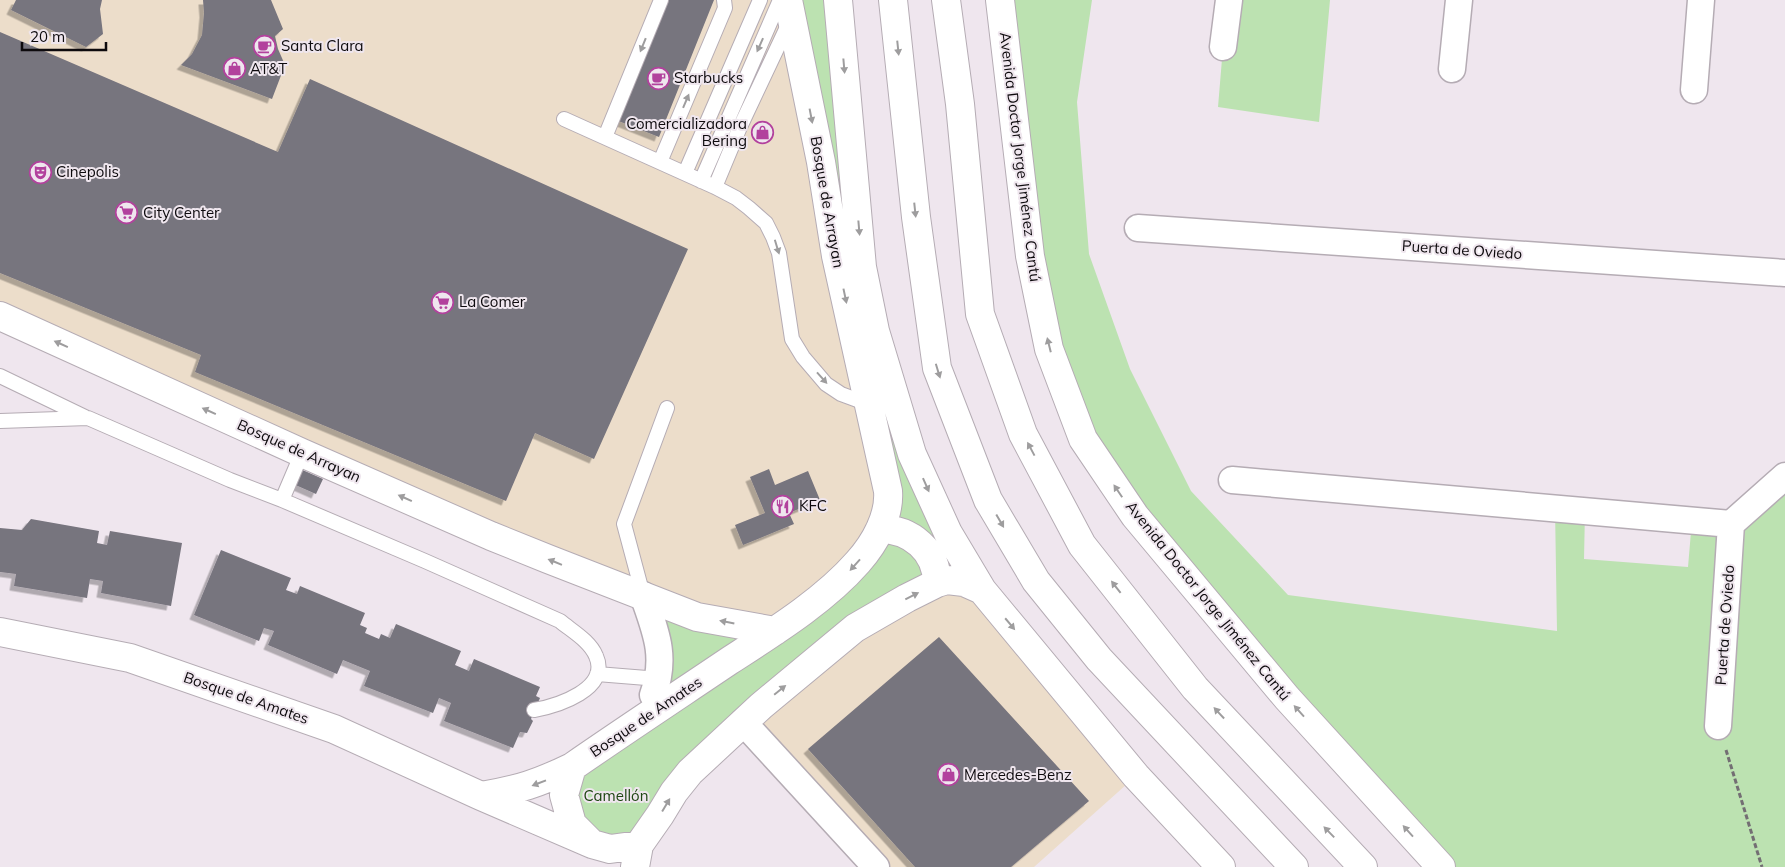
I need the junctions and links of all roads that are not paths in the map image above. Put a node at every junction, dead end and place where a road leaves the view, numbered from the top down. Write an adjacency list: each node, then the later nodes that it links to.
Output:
1 (661, 0): 19 (lane, one-way to 19)
2 (724, 0): 20 (lane, one-way to 2)
3 (760, 0): 21 (lane)
4 (838, 0): 18 (street, one-way to 18)
5 (893, 0): 54 (street, one-way to 54)
6 (946, 0): 57 (street, one-way to 6)
7 (1000, 0): 13 (street, Avenida Doctor Jorge Jiménez Cantú)
8 (1007, 0): 13 (street)
9 (1229, 0): 14 (street)
10 (1459, 0): 15 (street)
11 (1701, 0): 16 (street)
12 (786, 6): 22 (lane, one-way to 22); 23 (lane); 25 (street, Bosque de Arrayan, one-way to 25)
13 (1004, 27): 58 (street, Avenida Doctor Jorge Jiménez Cantú, one-way to 13)
14 (1223, 47)
15 (1452, 69)
16 (1694, 90)
17 (564, 119): 19 (lane)
18 (850, 125): 25 (street); 34 (street, one-way to 34)
19 (605, 137): 20 (lane)
20 (660, 162): 21 (lane)
21 (685, 173): 22 (lane)
22 (701, 181): 23 (lane)
23 (715, 187): 29 (lane, one-way to 29)
24 (1138, 228): 26 (street, Puerta de Oviedo)
25 (836, 256): 29 (street, Bosque de Arrayan, one-way to 29)
26 (1785, 273)
27 (0, 316): 33 (street, Bosque de Arrayan, one-way to 27)
28 (0, 376): 31 (lane)
29 (868, 404): 34 (street); 39 (street, Bosque de Arrayan)
30 (667, 408): 42 (lane)
31 (88, 418): 32 (lane); 37 (lane)
32 (0, 421)
33 (302, 453): 37 (lane); 42 (street, Bosque de Arrayan, one-way to 33)
34 (912, 454): 41 (street, one-way to 41)
35 (1785, 476): 38 (street)
36 (1232, 480): 38 (street)
37 (282, 500): 45 (lane)
38 (1731, 524): 49 (street, Puerta de Oviedo)
39 (880, 529): 40 (street); 43 (street, Bosque de Amates, one-way to 43)
40 (937, 583): 41 (street); 48 (street, one-way to 40)
41 (982, 590): 56 (street, one-way to 56)
42 (643, 596): 43 (street, Bosque de Arrayan, one-way to 42); 46 (street)
43 (775, 631): 50 (street, Bosque de Amates)
44 (0, 632): 51 (street, Bosque de Amates)
45 (597, 674): 46 (lane); 47 (lane)
46 (656, 687)
47 (534, 710)
48 (743, 722): 53 (street, one-way to 48); 55 (street)
49 (1718, 726)
50 (572, 767): 51 (street, Bosque de Amates, one-way to 51); 52 (street)
51 (481, 796): 52 (street, Bosque de Amates)
52 (592, 844): 53 (street, Bosque de Amates)
53 (637, 856)
54 (1287, 862)
55 (876, 867)
56 (1221, 867)
57 (1363, 867)
58 (1441, 867)

